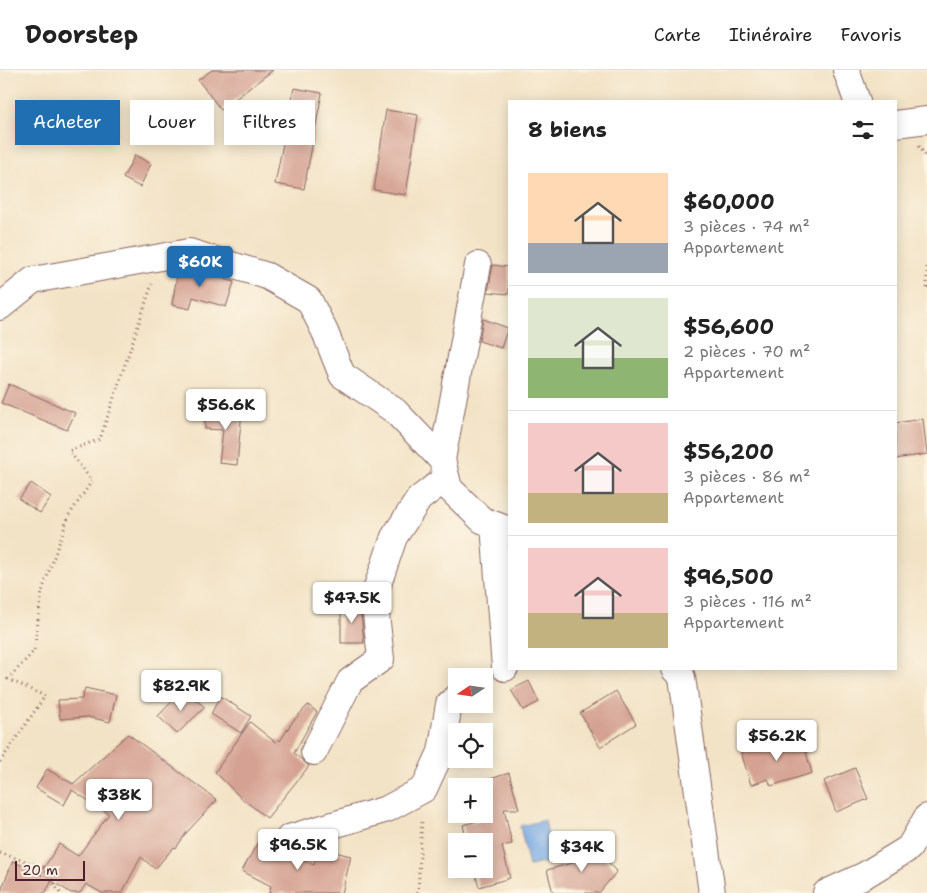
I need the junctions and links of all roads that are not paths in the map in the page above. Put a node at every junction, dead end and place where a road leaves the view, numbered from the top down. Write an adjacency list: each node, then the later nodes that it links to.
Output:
1 (846, 70): 2 (street)
2 (857, 100)
3 (927, 120): 4 (street)
4 (897, 124)
5 (478, 265): 7 (street)
6 (0, 307): 7 (street)
7 (444, 469): 8 (street); 12 (street)
8 (501, 528): 10 (street)
9 (675, 670): 15 (street)
10 (499, 671)
11 (448, 710): 14 (street)
12 (314, 752)
13 (927, 817): 16 (street)
14 (289, 838)
15 (712, 893)
16 (826, 893)

